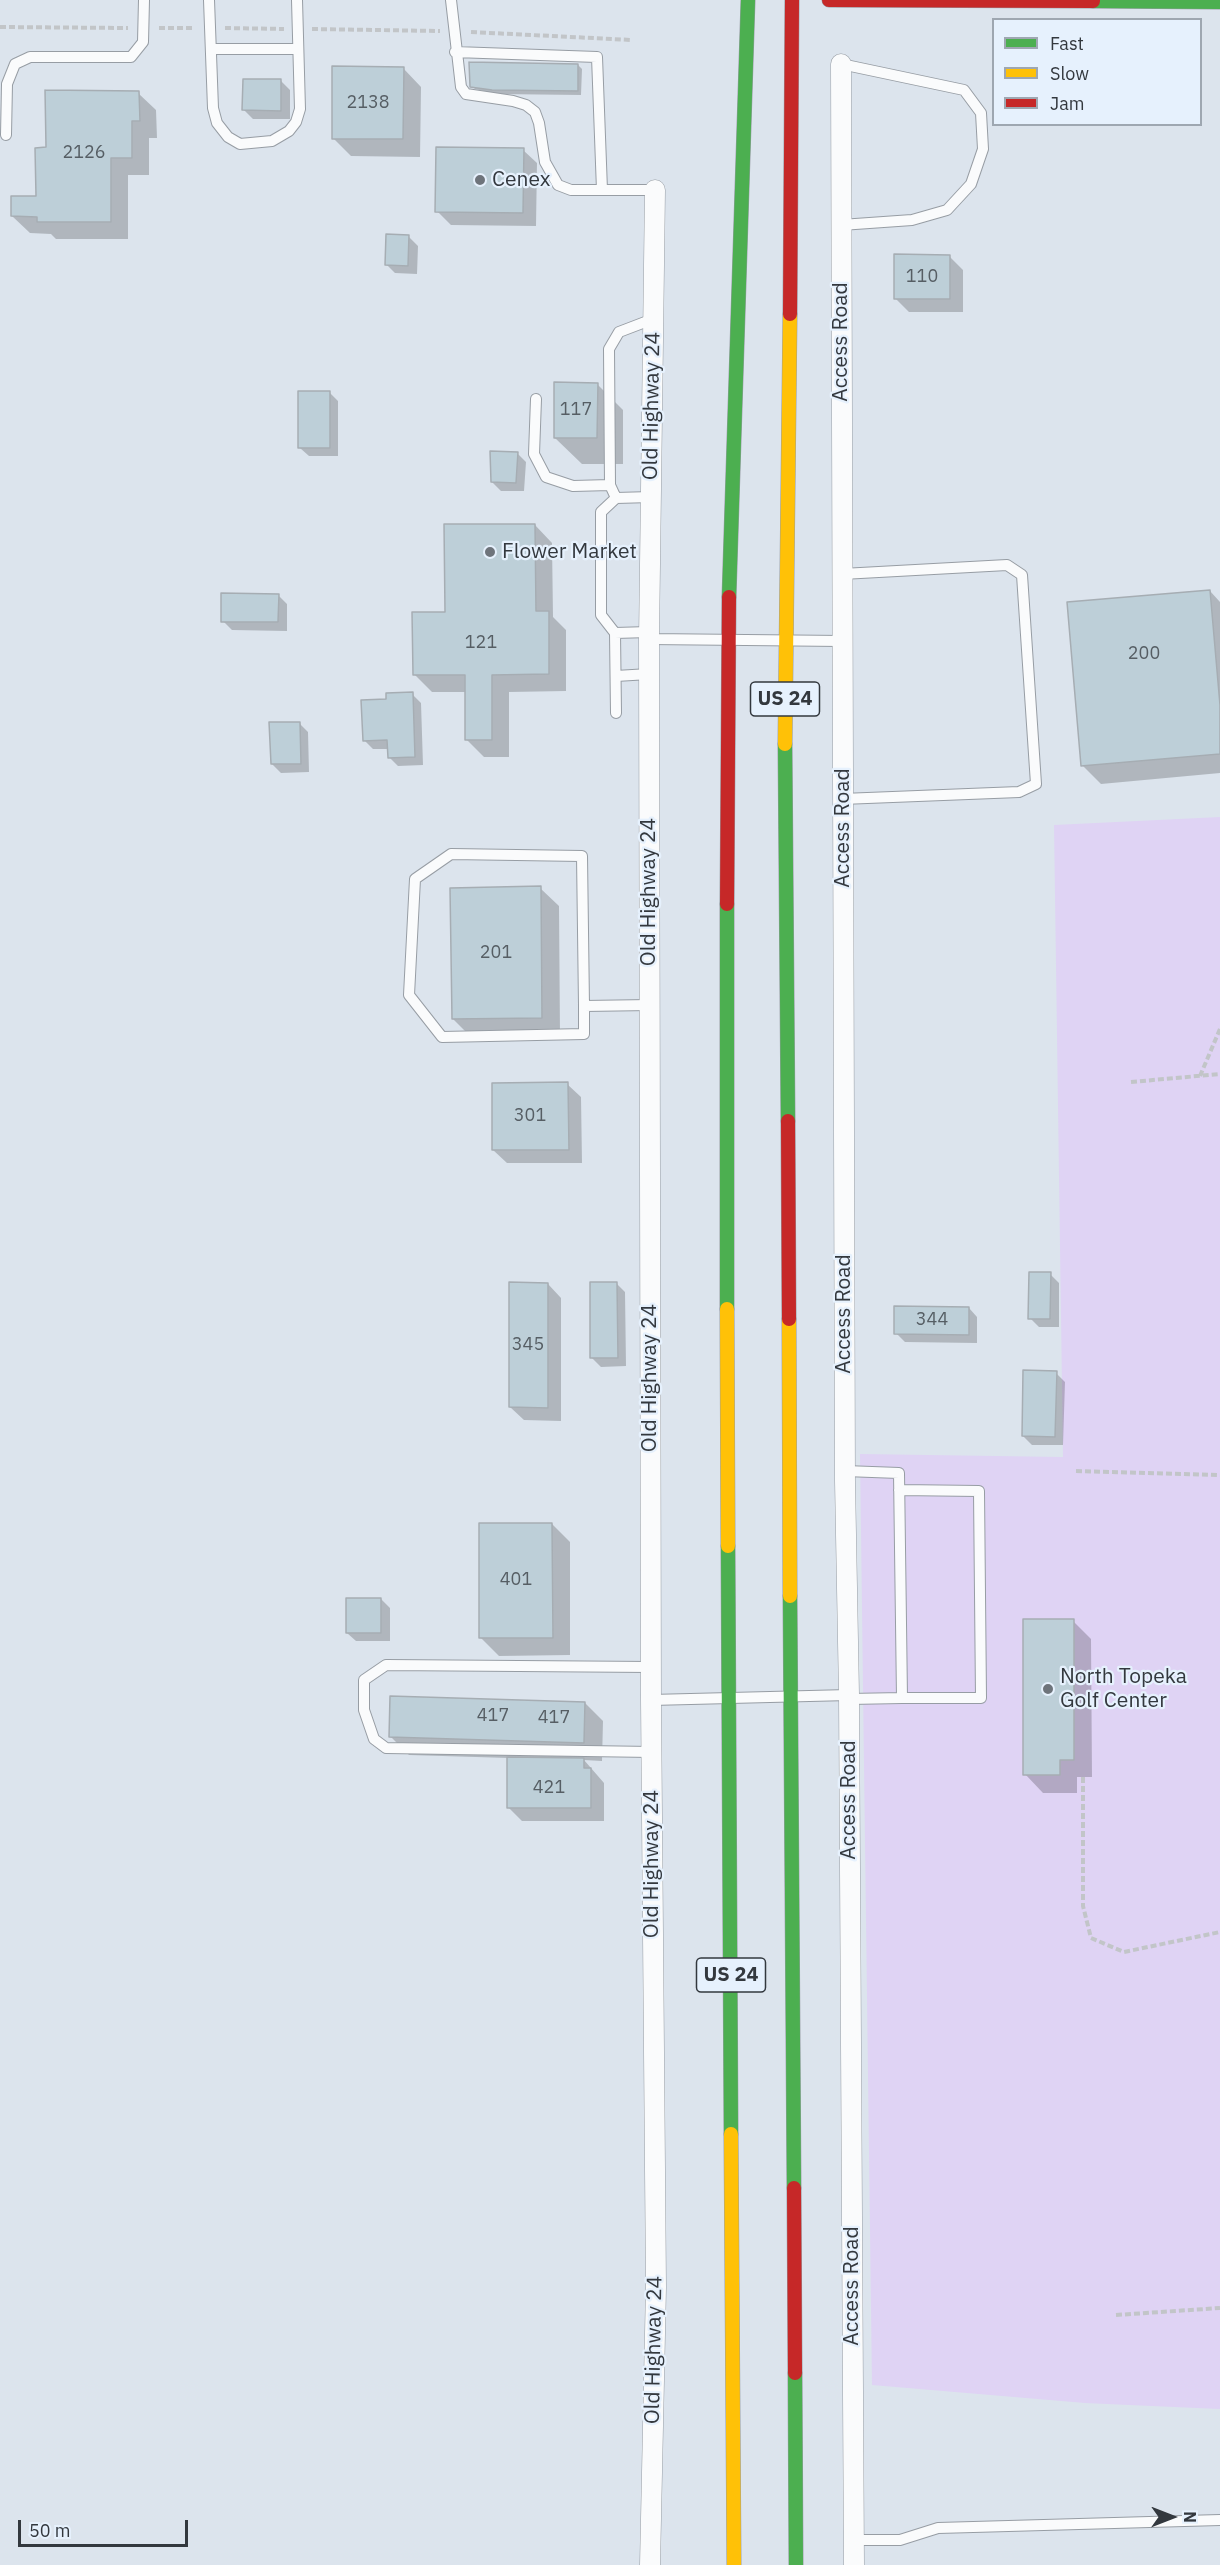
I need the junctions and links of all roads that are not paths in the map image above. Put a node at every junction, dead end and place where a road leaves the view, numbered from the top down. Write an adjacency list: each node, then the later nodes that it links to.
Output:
1 (144, 0): 13 (lane)
2 (209, 0): 9 (lane)
3 (297, 0): 10 (lane)
4 (451, 0): 11 (lane)
5 (748, 0): 25 (main road, US 24)
6 (792, 0): 26 (main road, US 24)
7 (829, 0): 8 (main road)
8 (1220, 2)
9 (211, 49): 10 (lane); 10 (lane)
10 (298, 49)
11 (455, 52): 14 (lane); 14 (lane)
12 (840, 64): 16 (street, Access Road); 16 (lane)
13 (6, 135)
14 (602, 190): 15 (lane)
15 (655, 190): 17 (street, Old Highway 24)
16 (841, 225): 22 (street, Access Road)
17 (653, 319): 19 (lane); 20 (street, Old Highway 24)
18 (536, 399): 19 (lane)
19 (610, 485): 21 (lane)
20 (651, 497): 21 (lane); 24 (street, Old Highway 24)
21 (616, 498): 23 (lane)
22 (842, 574): 27 (street, Access Road); 31 (lane)
23 (615, 633): 24 (lane); 29 (lane)
24 (649, 636): 25 (lane); 28 (street, Old Highway 24)
25 (729, 641): 26 (lane); 39 (main road, US 24)
26 (785, 641): 27 (lane); 37 (main road, US 24)
27 (842, 641): 31 (street, Access Road)
28 (649, 674): 29 (lane); 32 (street, Old Highway 24)
29 (616, 676): 30 (lane)
30 (616, 713)
31 (842, 799): 34 (street, Access Road)
32 (650, 1005): 33 (lane); 36 (street, Old Highway 24)
33 (584, 1006): 33 (lane)
34 (845, 1471): 35 (lane); 38 (street, Access Road)
35 (899, 1490): 40 (lane); 40 (lane)
36 (651, 1667): 41 (street, Old Highway 24); 42 (lane)
37 (790, 1696): 38 (lane); 39 (lane); 47 (main road, US 24)
38 (849, 1697): 40 (lane); 44 (street, Access Road)
39 (729, 1698): 41 (lane); 46 (main road, US 24)
40 (902, 1698)
41 (651, 1700): 42 (street, Old Highway 24)
42 (651, 1752): 45 (street, Old Highway 24)
43 (1220, 2520): 44 (lane)
44 (854, 2540): 48 (street, Access Road)
45 (650, 2565)
46 (734, 2565)
47 (796, 2565)
48 (854, 2565)

